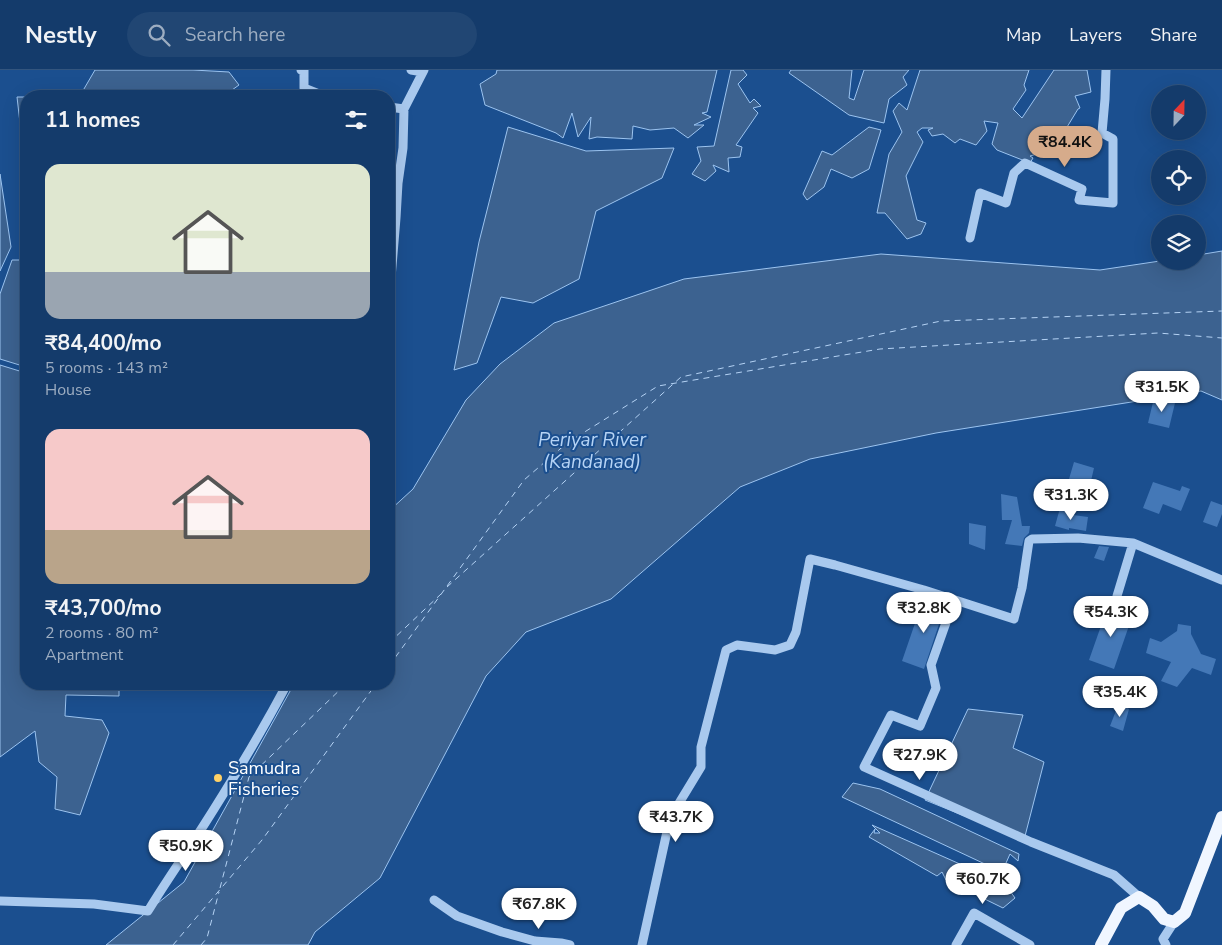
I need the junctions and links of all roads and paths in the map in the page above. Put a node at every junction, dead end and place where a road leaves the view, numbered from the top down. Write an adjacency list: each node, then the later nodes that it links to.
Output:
1 (301, 70): 5 (street)
2 (411, 70): 4 (street)
3 (1106, 70): 9 (street)
4 (423, 71): 7 (street)
5 (309, 90)
6 (395, 107): 7 (street)
7 (404, 109): 8 (street)
8 (395, 230)
9 (970, 238)
10 (1133, 543): 11 (street); 12 (street); 13 (street)
11 (1222, 580)
12 (1117, 596)
13 (954, 600): 16 (street); 21 (street)
14 (284, 690): 18 (street)
15 (1222, 817): 19 (main road)
16 (1139, 897): 19 (main road); 24 (main road)
17 (434, 900): 20 (street)
18 (0, 901)
19 (1174, 922): 25 (street)
20 (570, 945)
21 (642, 945)
22 (956, 945): 23 (street)
23 (1030, 945)
24 (1101, 945)
25 (1166, 945)

